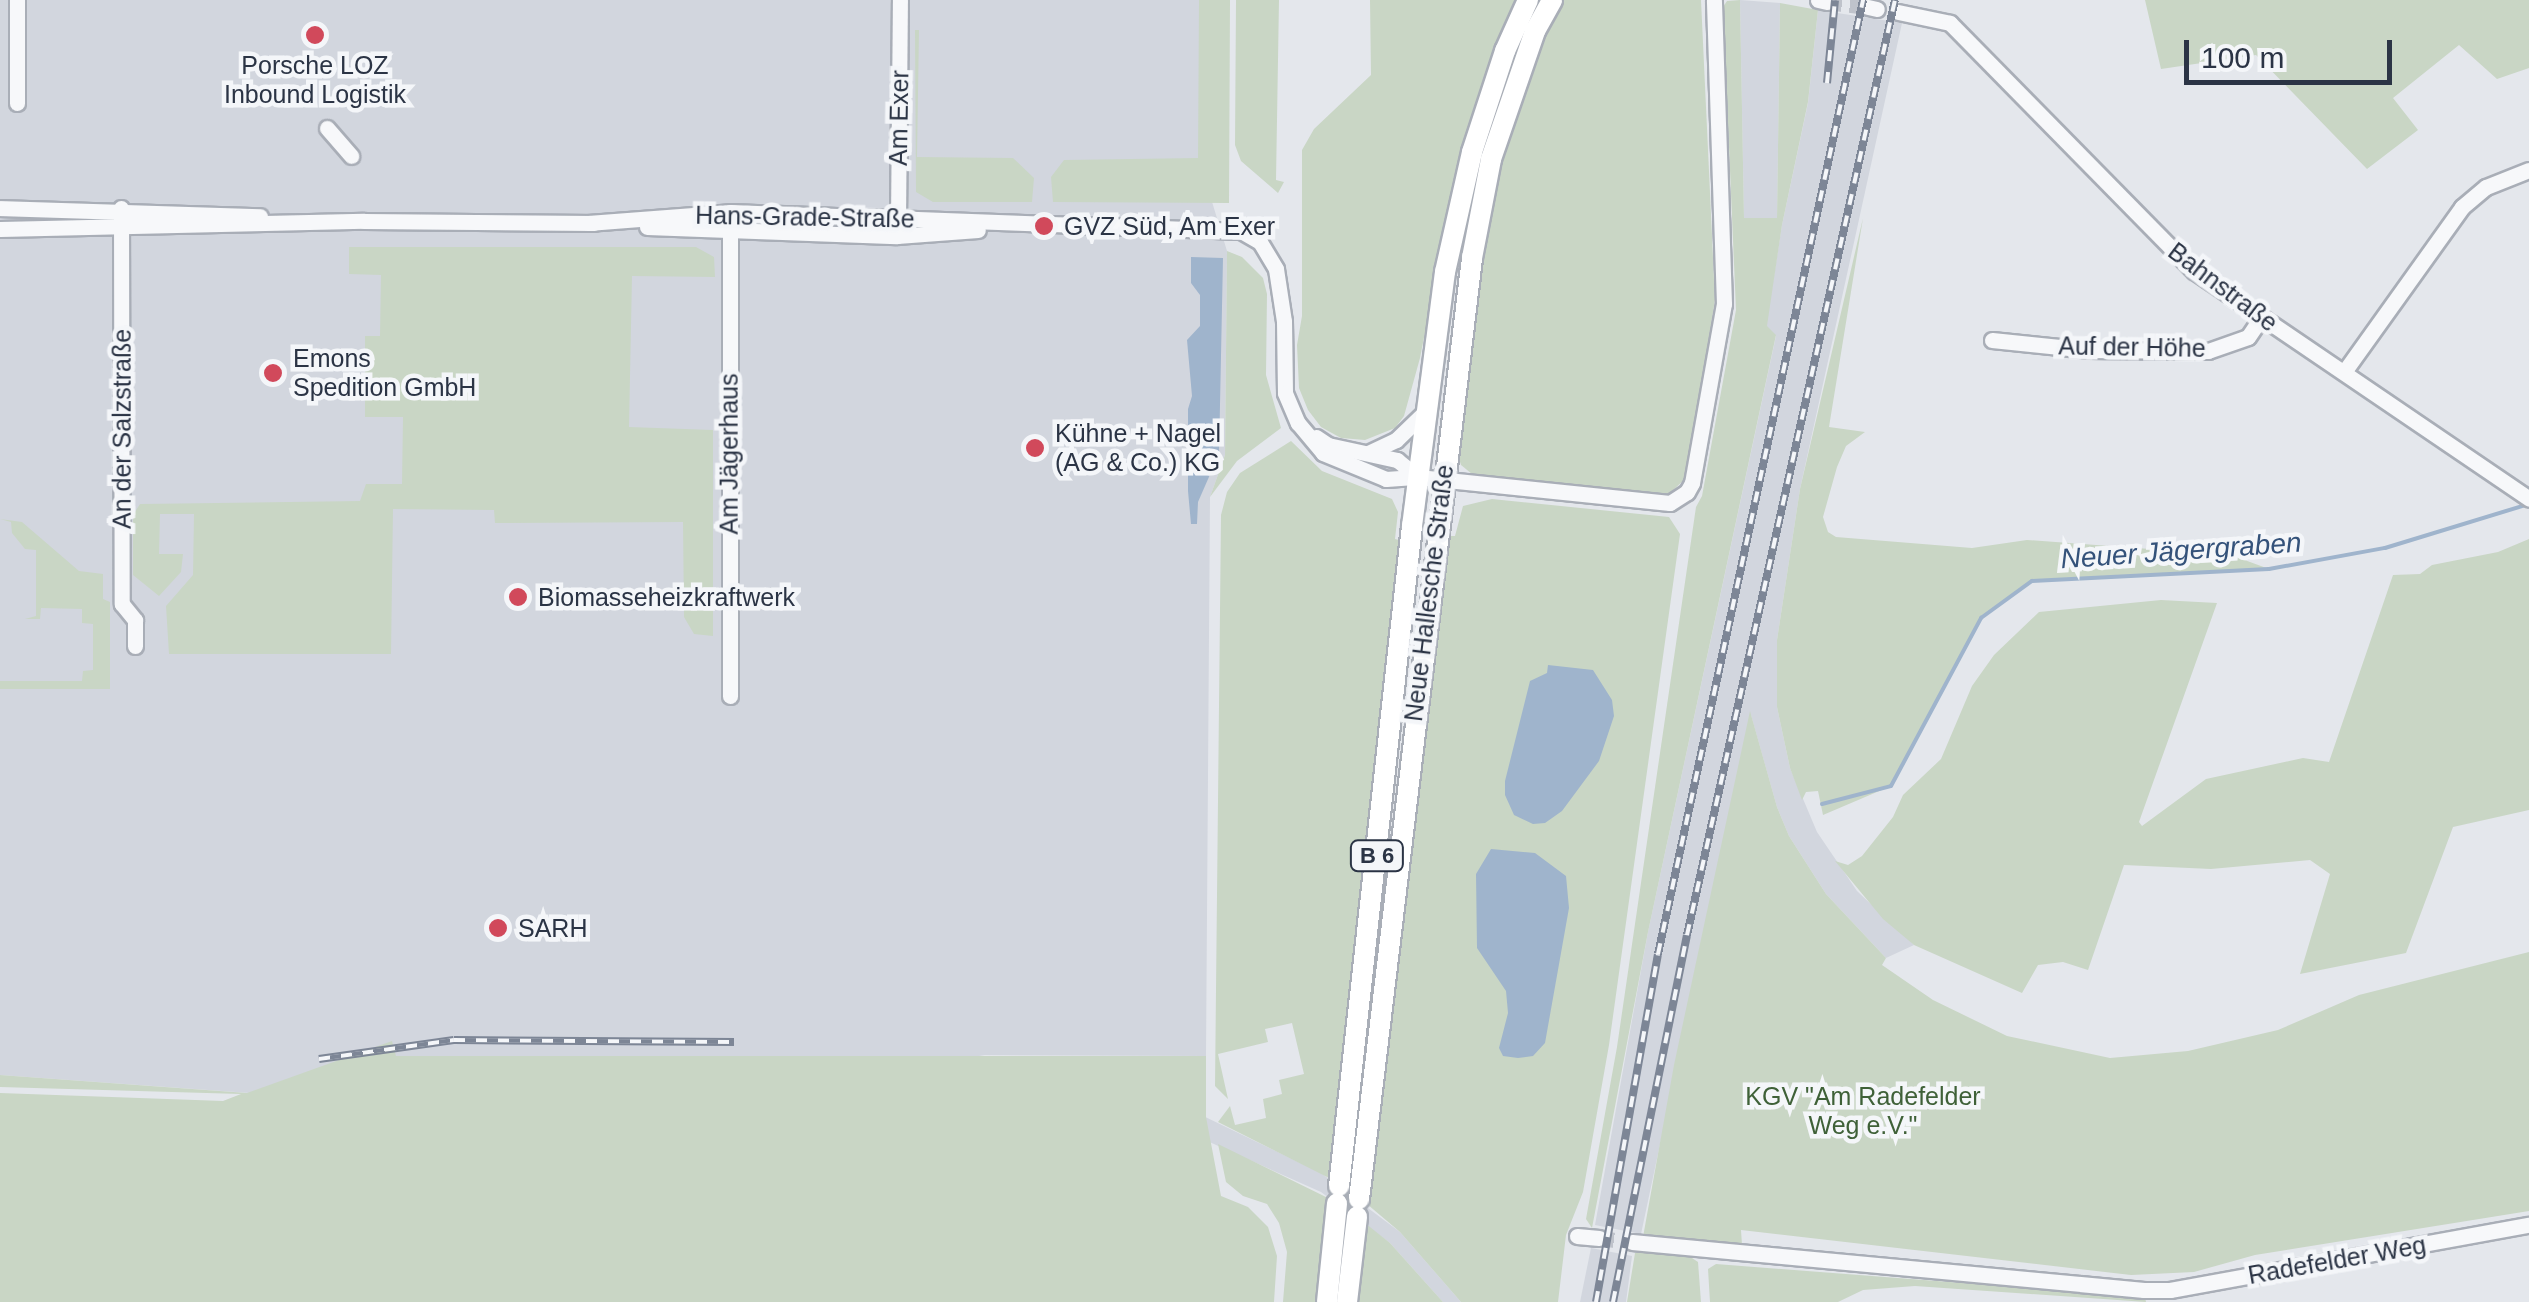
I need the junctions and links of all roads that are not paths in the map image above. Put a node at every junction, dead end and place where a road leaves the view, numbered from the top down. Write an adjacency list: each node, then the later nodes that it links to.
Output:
1 (18, 0): 7 (street)
2 (900, 0): 14 (street, Am Exer)
3 (1528, 0): 25 (main road, Neue Hallesche Straße / B 6)
4 (1552, 0): 29 (main road, Neue Hallesche Straße / B 6)
5 (1714, 0): 29 (street, Hans-Grade-Straße)
6 (1898, 12): 22 (street, Bahnstraße)
7 (17, 103)
8 (326, 128): 9 (street)
9 (351, 156)
10 (2529, 170): 24 (street)
11 (0, 208): 12 (street, Hans-Grade-Straße)
12 (120, 208): 15 (street, Hans-Grade-Straße); 19 (street, An der Salzstraße)
13 (730, 212): 14 (street, Hans-Grade-Straße); 16 (street, Hans-Grade-Straße); 20 (street, Am Jägerhaus)
14 (898, 216): 17 (street, Hans-Grade-Straße); 21 (street, Am Exer)
15 (364, 221): 16 (street, Hans-Grade-Straße); 19 (street, Hans-Grade-Straße)
16 (588, 223): 20 (street, Hans-Grade-Straße)
17 (1022, 226): 21 (street, Hans-Grade-Straße); 26 (street, Hans-Grade-Straße)
18 (0, 228): 19 (street, Hans-Grade-Straße)
19 (121, 229): 31 (street, An der Salzstraße)
20 (730, 232): 21 (street, Hans-Grade-Straße); 32 (street, Am Jägerhaus)
21 (898, 236)
22 (2260, 318): 23 (street, Auf der Höhe); 24 (street, Bahnstraße)
23 (1992, 340)
24 (2344, 372): 30 (street, Bahnstraße)
25 (1425, 412): 27 (street); 28 (main road, Neue Hallesche Straße / B 6)
26 (1303, 428): 27 (street, Hans-Grade-Straße); 28 (street, Hans-Grade-Straße)
27 (1367, 454): 28 (street, Hans-Grade-Straße)
28 (1418, 477): 29 (street, Hans-Grade-Straße); 37 (main road, Neue Hallesche Straße / B 6)
29 (1443, 481): 38 (main road, Neue Hallesche Straße / B 6)
30 (2525, 497)
31 (135, 646)
32 (730, 696)
33 (2529, 1225): 36 (street, Radefelder Weg)
34 (1577, 1236): 35 (street)
35 (1599, 1238)
36 (1632, 1242)
37 (1326, 1302)
38 (1348, 1302)

